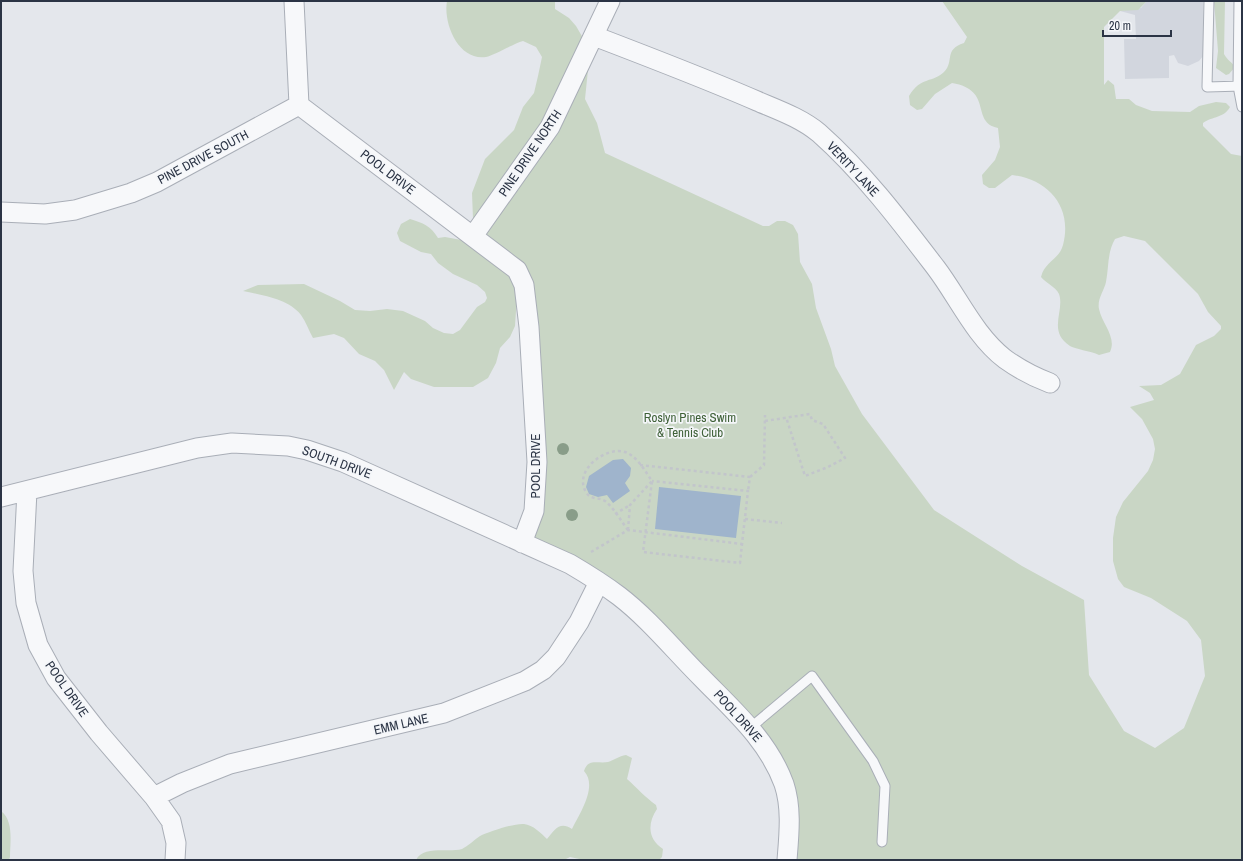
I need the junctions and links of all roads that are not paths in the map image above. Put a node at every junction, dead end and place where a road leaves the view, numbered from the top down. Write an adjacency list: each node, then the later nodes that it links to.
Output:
1 (294, 1): 7 (street)
2 (610, 1): 5 (street, PINE DRIVE NORTH)
3 (1210, 1): 6 (lane)
4 (1239, 1): 6 (lane)
5 (594, 36): 10 (street, PINE DRIVE NORTH); 11 (street, VERITY LANE)
6 (1240, 86): 8 (lane)
7 (299, 105): 9 (street, PINE DRIVE SOUTH); 10 (street, POOL DRIVE)
8 (1242, 107)
9 (1, 212)
10 (473, 236): 14 (street, POOL DRIVE)
11 (1050, 383)
12 (27, 491): 13 (street, SOUTH DRIVE); 14 (street, SOUTH DRIVE); 17 (street, POOL DRIVE)
13 (1, 497)
14 (522, 543): 15 (street, POOL DRIVE)
15 (599, 582): 16 (street, POOL DRIVE); 17 (street, EMM LANE)
16 (750, 728): 18 (lane); 20 (street, POOL DRIVE)
17 (154, 797): 19 (street, POOL DRIVE)
18 (882, 842)
19 (175, 860)
20 (787, 860)

